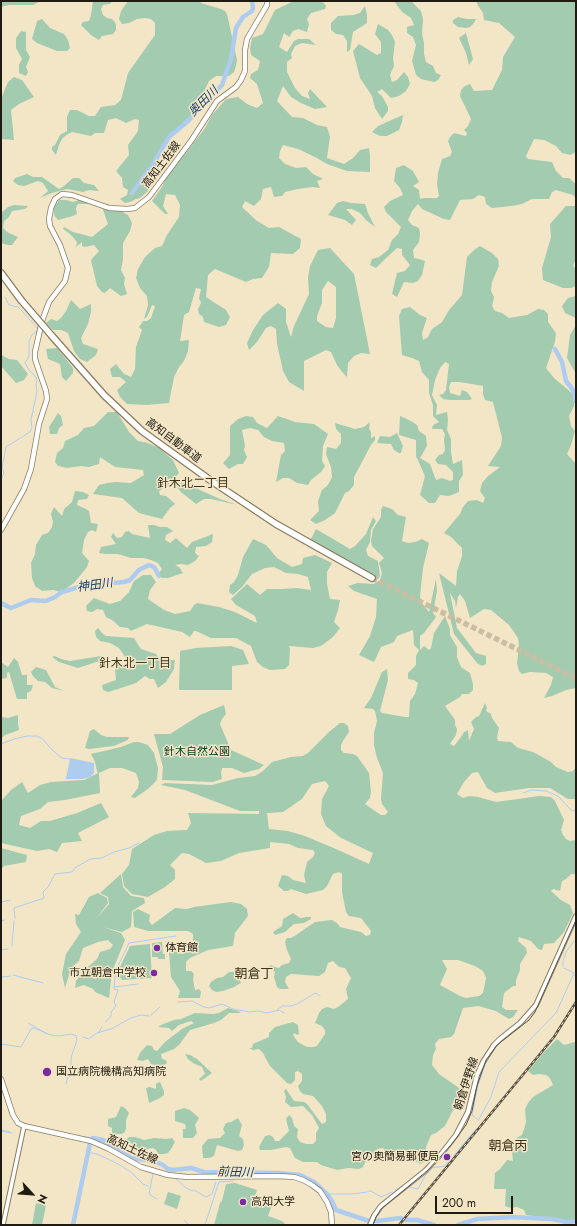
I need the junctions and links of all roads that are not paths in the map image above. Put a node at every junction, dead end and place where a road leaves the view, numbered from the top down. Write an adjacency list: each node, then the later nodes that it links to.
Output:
1 (267, 1): 3 (main road, 高知土佐線)
2 (1, 273): 4 (highway, 高知自動車道, bridge)
3 (1, 530)
4 (372, 578)
5 (576, 916): 10 (main road, 朝倉伊野線)
6 (1, 1079): 7 (main road)
7 (24, 1126): 8 (street); 9 (main road, 高知土佐線)
8 (3, 1225)
9 (332, 1225)
10 (370, 1225)

